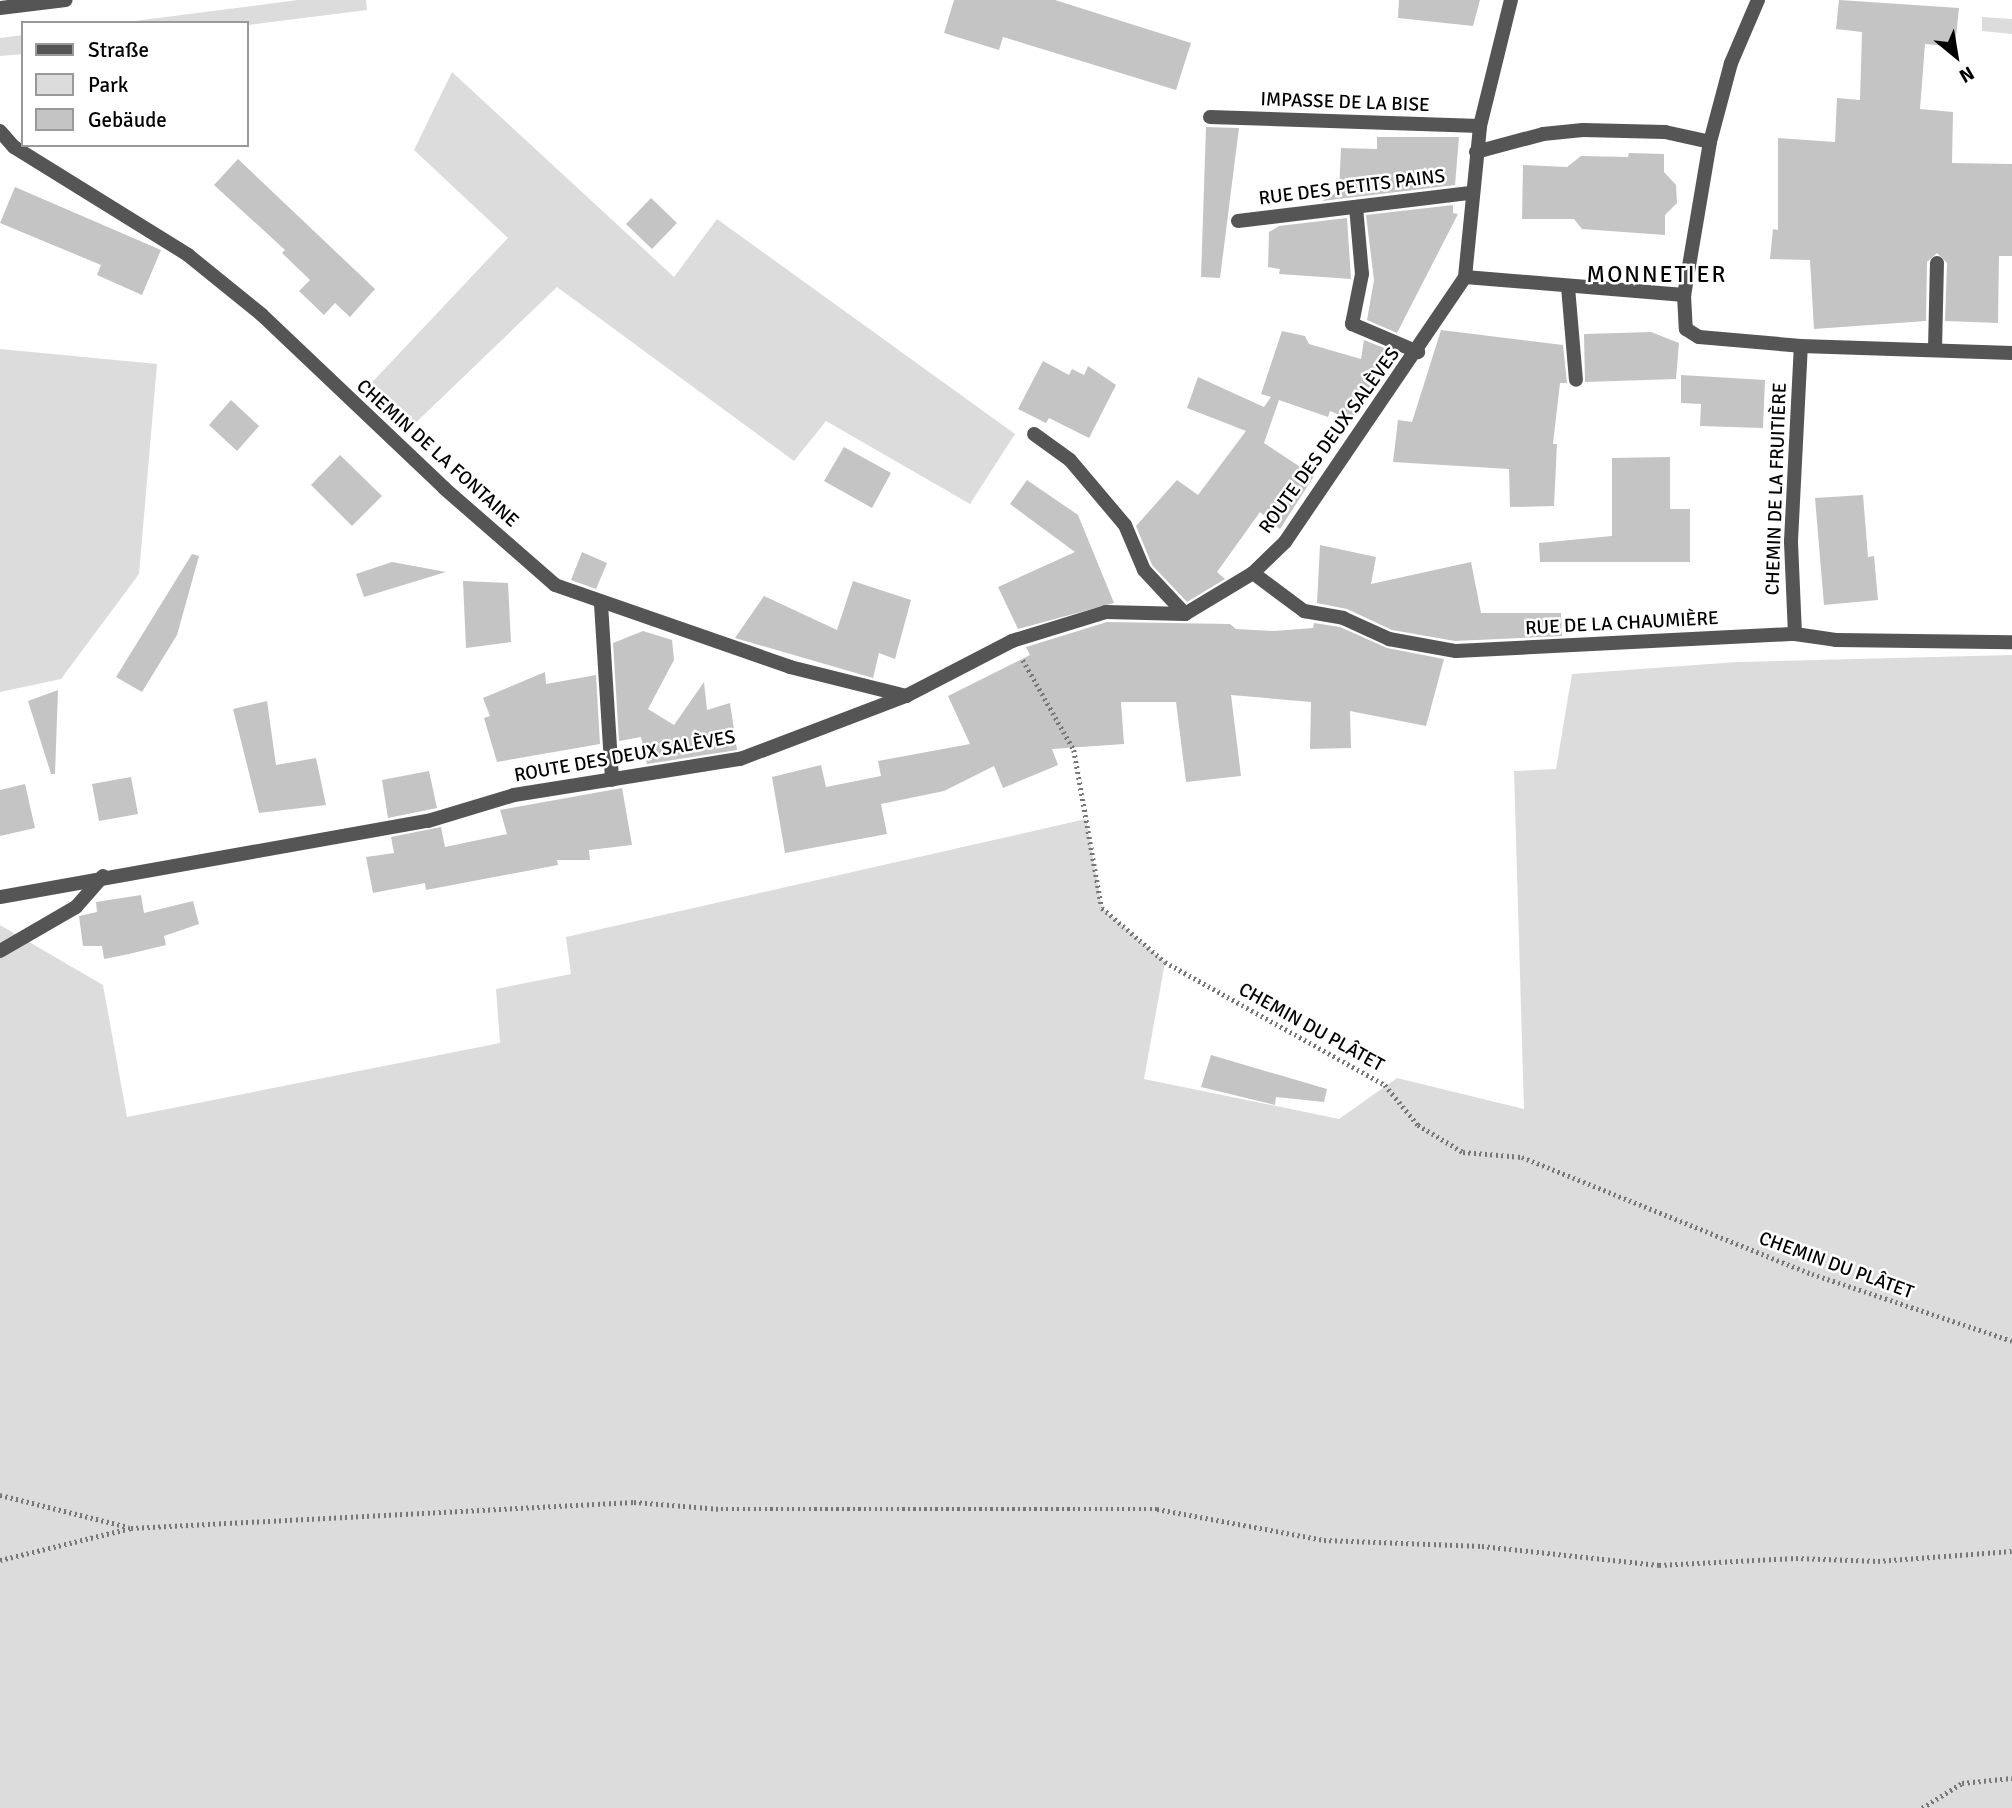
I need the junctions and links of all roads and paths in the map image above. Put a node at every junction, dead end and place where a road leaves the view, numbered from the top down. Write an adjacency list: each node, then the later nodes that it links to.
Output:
1 (65, 0): 4 (street)
2 (1511, 0): 6 (street, ROUTE DES DEUX SALÈVES)
3 (1758, 0): 8 (street)
4 (0, 8)
5 (1210, 117): 6 (street, IMPASSE DE LA BISE)
6 (1480, 126): 9 (street, ROUTE DES DEUX SALÈVES)
7 (0, 131): 24 (street, CHEMIN DE LA FONTAINE)
8 (1710, 142): 9 (street); 16 (street)
9 (1476, 152): 10 (street, ROUTE DES DEUX SALÈVES)
10 (1470, 193): 11 (street, RUE DES PETITS PAINS); 14 (street, ROUTE DES DEUX SALÈVES)
11 (1356, 207): 12 (street, RUE DES PETITS PAINS); 19 (street)
12 (1238, 221)
13 (1937, 263): 18 (street)
14 (1465, 277): 15 (street); 19 (street, ROUTE DES DEUX SALÈVES)
15 (1568, 287): 16 (street); 21 (street)
16 (1684, 295): 17 (street)
17 (1801, 346): 18 (street); 26 (street, CHEMIN DE LA FRUITIÈRE)
18 (1935, 350): 20 (street)
19 (1418, 352): 23 (street, ROUTE DES DEUX SALÈVES)
20 (2012, 353)
21 (1576, 380)
22 (1034, 434): 25 (street)
23 (1253, 573): 25 (street, ROUTE DES DEUX SALÈVES); 26 (street, RUE DE LA CHAUMIÈRE)
24 (601, 604): 29 (street, CHEMIN DE LA FONTAINE); 30 (street)
25 (1185, 614): 27 (street, ROUTE DES DEUX SALÈVES)
26 (1795, 634): 28 (street, RUE DE LA CHAUMIÈRE)
27 (1012, 641): 29 (street, ROUTE DES DEUX SALÈVES); 34 (path, CHEMIN DU PLÂTET)
28 (2012, 642)
29 (906, 696): 30 (street, ROUTE DES DEUX SALÈVES)
30 (612, 780): 31 (street, ROUTE DES DEUX SALÈVES)
31 (103, 876): 32 (street, ROUTE DES DEUX SALÈVES); 33 (street)
32 (0, 897)
33 (0, 951)
34 (2012, 1341)
35 (0, 1495): 36 (path)
36 (131, 1528): 37 (path); 38 (path)
37 (2012, 1551)
38 (0, 1560)
39 (2012, 1778): 40 (path)
40 (1923, 1808)

